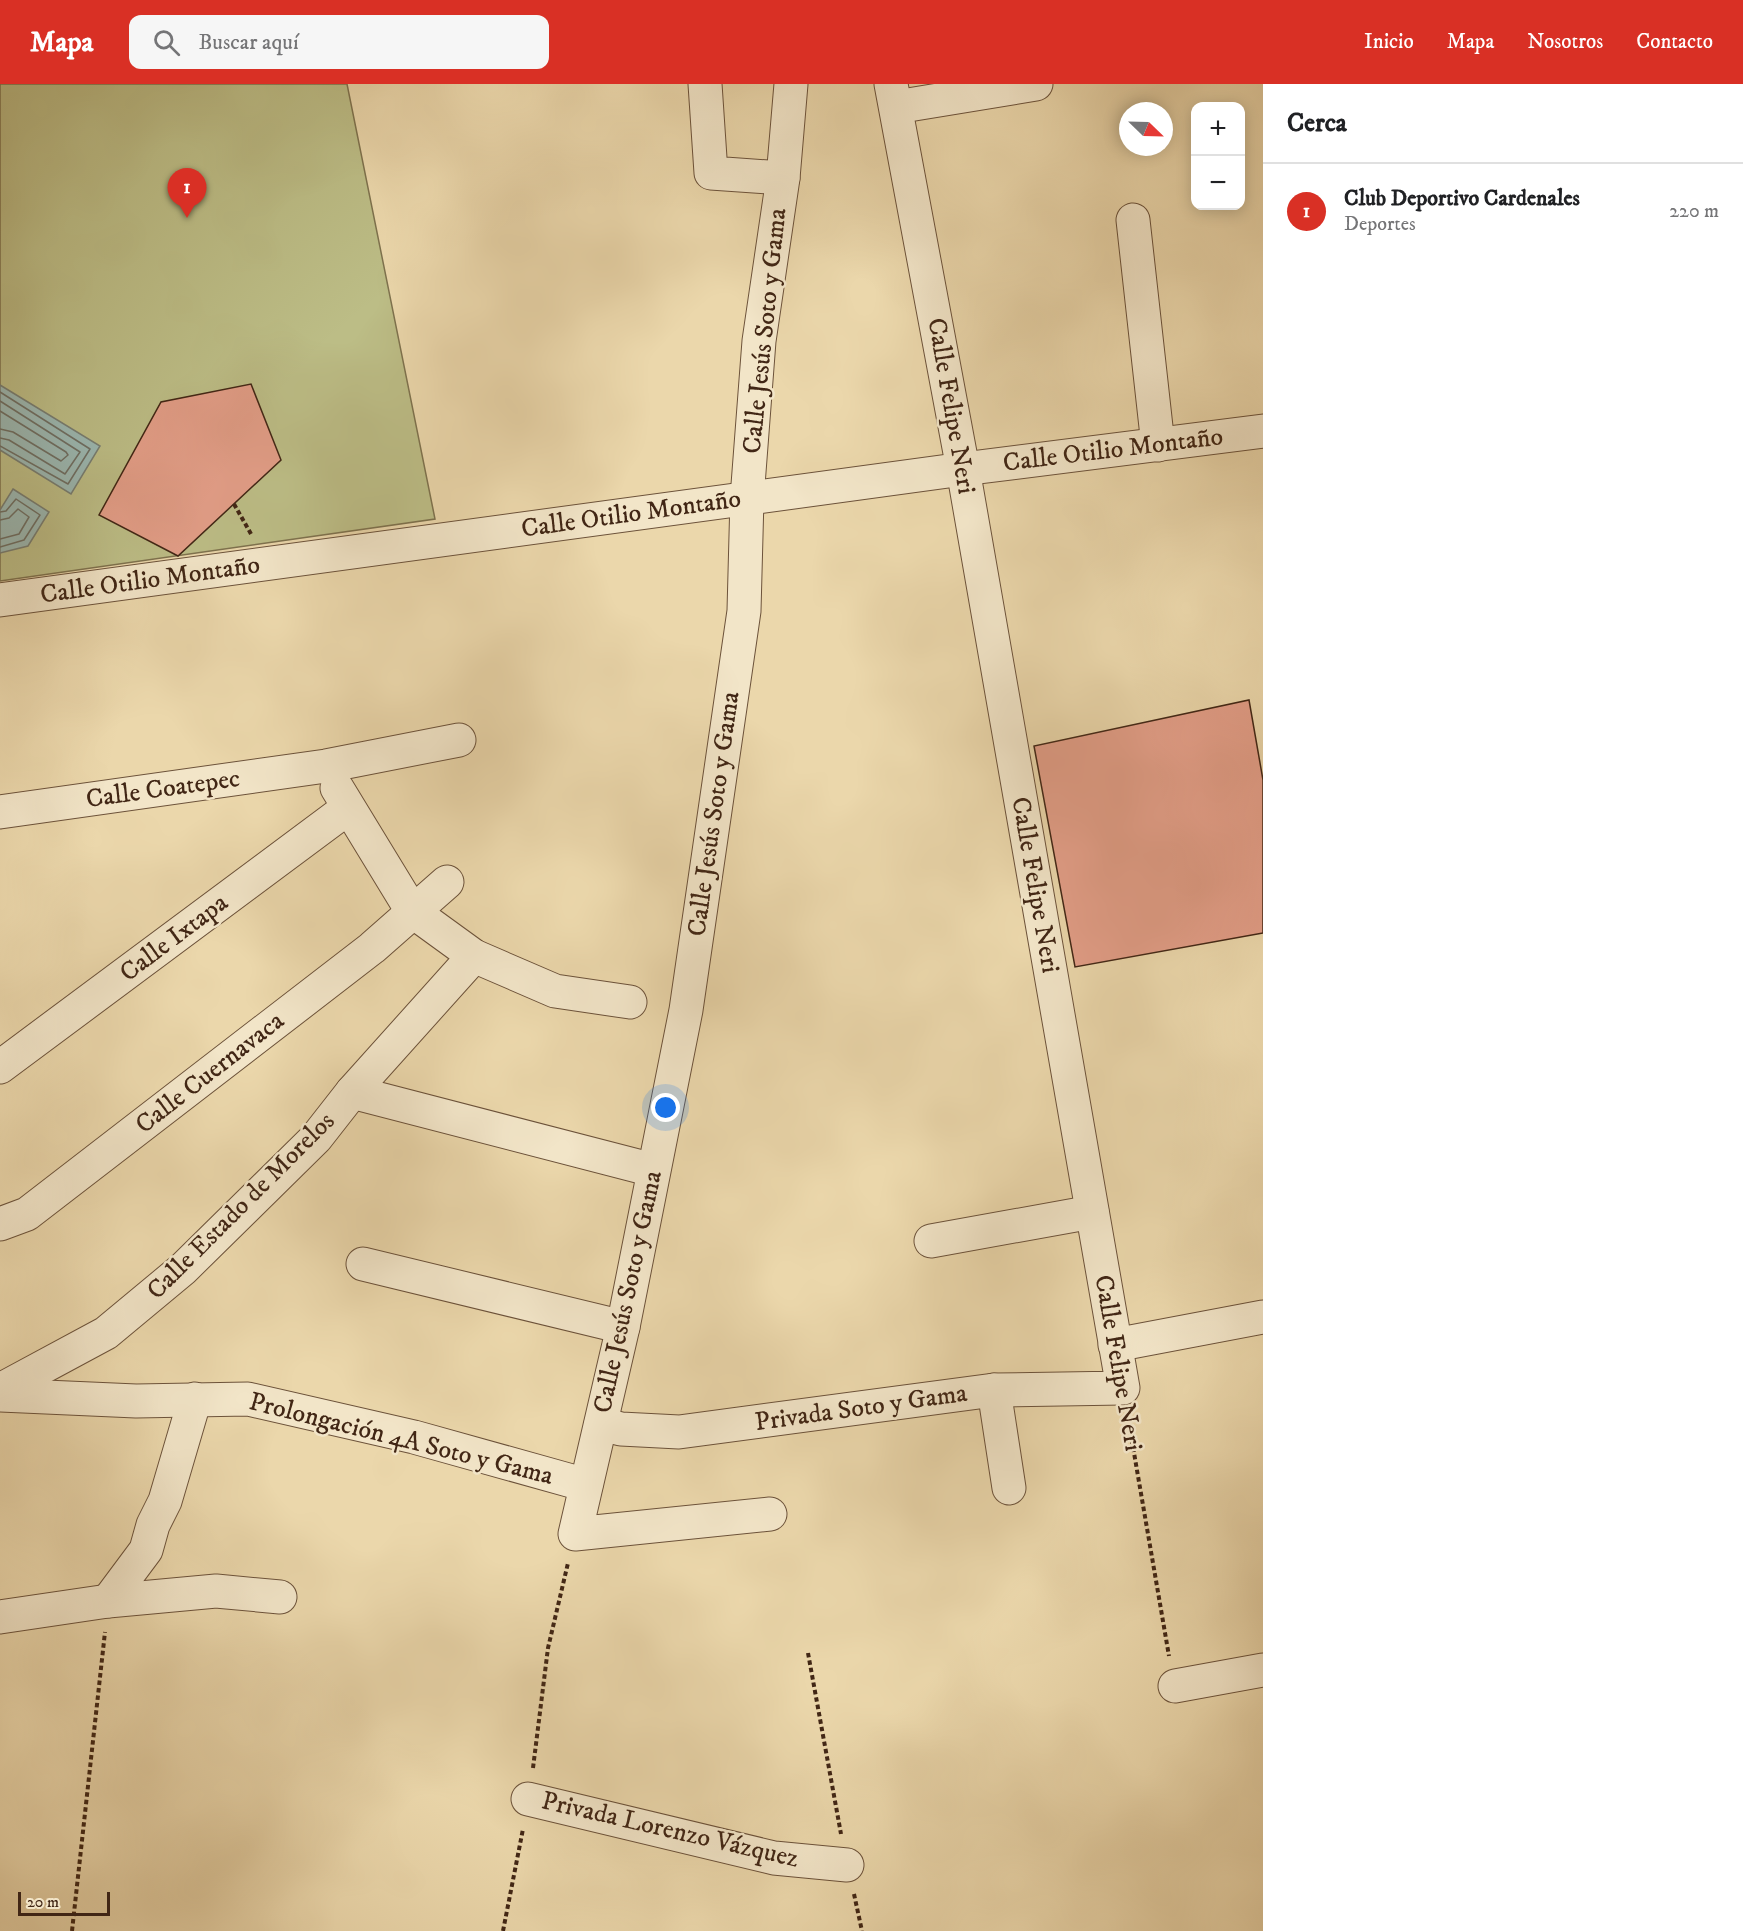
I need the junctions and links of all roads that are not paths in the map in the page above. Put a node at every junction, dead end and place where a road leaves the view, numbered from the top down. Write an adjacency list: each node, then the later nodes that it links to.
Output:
1 (705, 84): 5 (street)
2 (791, 84): 5 (street, Calle Jesús Soto y Gama)
3 (1036, 84): 4 (street)
4 (893, 96): 9 (street, Calle Felipe Neri)
5 (783, 178): 10 (street, Calle Jesús Soto y Gama)
6 (1132, 220): 8 (street)
7 (1263, 431): 8 (street, Calle Otilio Montaño)
8 (1158, 445): 9 (street, Calle Otilio Montaño)
9 (963, 469): 10 (street, Calle Otilio Montaño); 23 (street, Calle Felipe Neri)
10 (747, 498): 11 (street, Calle Otilio Montaño); 22 (street, Calle Jesús Soto y Gama)
11 (0, 600)
12 (459, 740): 13 (street, Calle Coatepec)
13 (326, 766): 14 (street); 15 (street, Calle Coatepec)
14 (348, 807): 17 (street); 20 (street, Calle Ixtapa)
15 (0, 812)
16 (447, 882): 17 (street, Calle Cuernavaca)
17 (412, 911): 18 (street); 24 (street, Calle Cuernavaca)
18 (474, 956): 19 (street); 21 (street, Calle Estado de Morelos)
19 (630, 1002)
20 (0, 1068)
21 (352, 1092): 22 (street); 31 (street, Calle Estado de Morelos)
22 (653, 1170): 28 (street, Calle Jesús Soto y Gama)
23 (1092, 1212): 25 (street); 29 (street, Calle Felipe Neri)
24 (0, 1224)
25 (931, 1241)
26 (363, 1264): 28 (street)
27 (1263, 1317): 29 (street)
28 (623, 1327): 35 (street, Calle Jesús Soto y Gama)
29 (1115, 1345): 30 (street, Calle Felipe Neri)
30 (1123, 1388): 32 (street, Privada Soto y Gama)
31 (0, 1390)
32 (994, 1390): 35 (street, Privada Soto y Gama); 37 (street)
33 (0, 1395): 34 (street, Prolongación 4A Soto y Gama)
34 (195, 1399): 36 (street, Prolongación 4A Soto y Gama); 40 (street)
35 (601, 1424): 36 (street, Calle Jesús Soto y Gama)
36 (586, 1485): 38 (street, Calle Jesús Soto y Gama)
37 (1009, 1488)
38 (770, 1514)
39 (280, 1597): 40 (street)
40 (108, 1601): 41 (street)
41 (0, 1617)
42 (1263, 1670): 43 (street)
43 (1175, 1686)
44 (528, 1799): 45 (street, Privada Lorenzo Vázquez)
45 (847, 1865)

